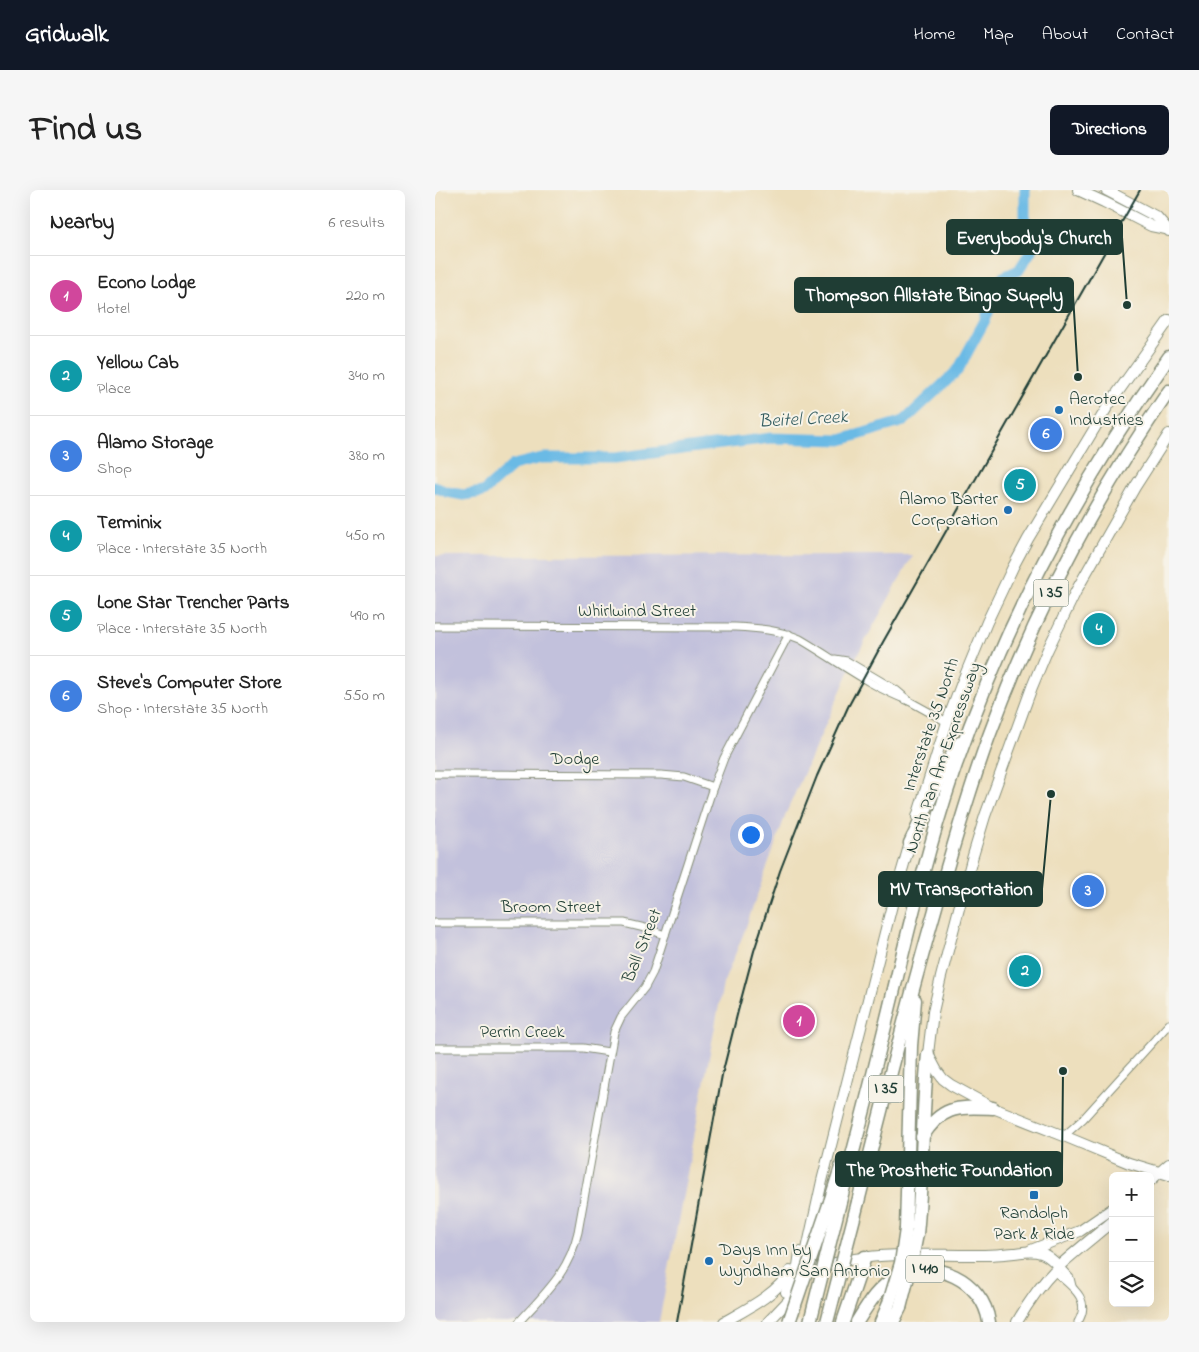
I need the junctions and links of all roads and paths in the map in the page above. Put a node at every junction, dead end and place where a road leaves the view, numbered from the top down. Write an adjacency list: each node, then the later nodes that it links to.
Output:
1 (1078, 190): 3 (main road)
2 (1108, 191): 3 (main road)
3 (1168, 230)
4 (1169, 320): 10 (main road, Interstate 35 North)
5 (1169, 357): 11 (highway, North Pan Am Expressway / I 35)
6 (1169, 391): 17 (highway, North Pan Am Expressway / I 35)
7 (1169, 434): 21 (main road)
8 (435, 626): 9 (street, Whirlwind Street)
9 (789, 634): 10 (street, Whirlwind Street); 13 (street, Ball Street)
10 (947, 722): 14 (main road, Interstate 35 North)
11 (968, 731): 14 (highway); 31 (highway, North Pan Am Expressway / I 35)
12 (435, 774): 13 (street, Dodge)
13 (713, 787): 16 (street, Ball Street)
14 (910, 843): 29 (main road, Interstate 35 North)
15 (435, 922): 16 (street, Broom Street)
16 (665, 935): 20 (street, Ball Street)
17 (916, 977): 30 (highway, North Pan Am Expressway / I 35); 35 (highway)
18 (1169, 1024): 23 (street)
19 (435, 1048): 20 (street, Perrin Creek)
20 (609, 1052): 48 (street, Ball Street)
21 (928, 1054): 22 (main road); 24 (highway)
22 (993, 1108): 23 (main road); 24 (highway)
23 (1064, 1136): 25 (main road)
24 (922, 1137): 35 (highway)
25 (1129, 1163): 27 (main road); 28 (main road)
26 (1169, 1164): 28 (main road)
27 (1133, 1172)
28 (1165, 1173)
29 (822, 1181): 38 (main road, Interstate 35 North); 42 (main road, Interstate 35 North)
30 (858, 1202): 52 (highway, North Pan Am Expressway / I 35, bridge); 53 (highway, bridge)
31 (834, 1204): 50 (highway, bridge); 51 (highway, North Pan Am Expressway / I 35, bridge)
32 (1109, 1212): 36 (main road)
33 (1109, 1213): 41 (main road)
34 (1109, 1225): 41 (main road)
35 (911, 1231): 46 (highway, bridge)
36 (1031, 1251): 37 (main road); 41 (main road)
37 (1015, 1253): 39 (main road); 41 (main road)
38 (799, 1254): 47 (main road, Interstate 35 North); 49 (main road)
39 (865, 1257): 40 (main road); 45 (highway)
40 (836, 1263): 42 (main road); 45 (highway)
41 (1058, 1271): 43 (main road); 44 (street)
42 (802, 1274): 47 (main road, Interstate 35 North)
43 (1044, 1283): 44 (street); 59 (main road)
44 (1069, 1284): 60 (street)
45 (853, 1292): 54 (highway)
46 (894, 1307): 56 (highway); 57 (highway)
47 (771, 1319)
48 (519, 1322)
49 (724, 1322)
50 (789, 1322)
51 (810, 1322)
52 (827, 1322)
53 (833, 1322)
54 (843, 1322)
55 (857, 1322): 58 (highway, I 410)
56 (881, 1322)
57 (893, 1322)
58 (989, 1322)
59 (1017, 1322)
60 (1079, 1322)

